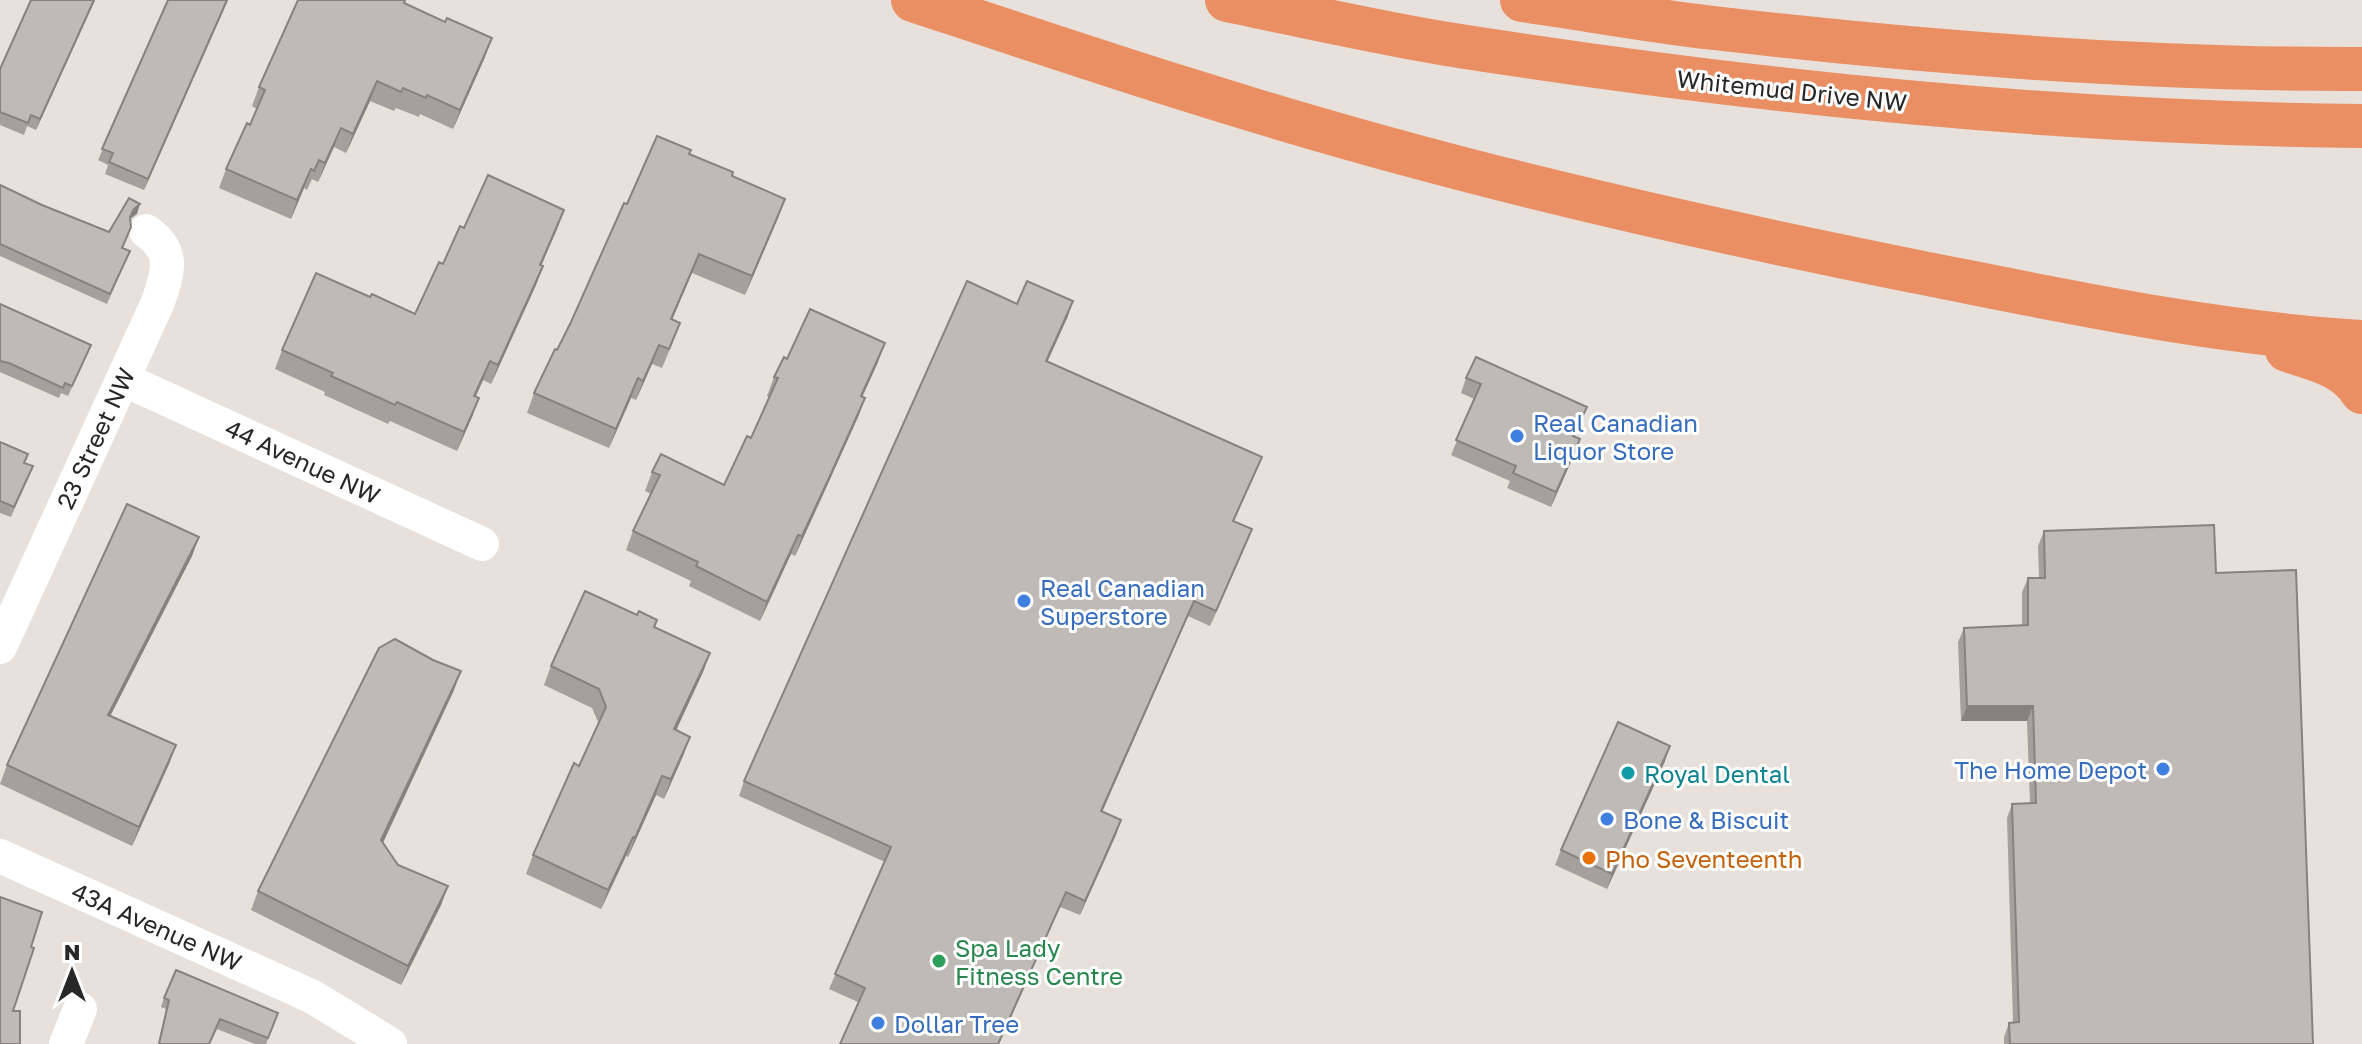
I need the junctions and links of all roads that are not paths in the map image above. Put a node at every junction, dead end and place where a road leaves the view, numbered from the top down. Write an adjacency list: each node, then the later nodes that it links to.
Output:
1 (913, 0): 7 (highway)
2 (1227, 0): 5 (highway, Whitemud Drive NW)
3 (1522, 0): 4 (highway)
4 (2362, 69)
5 (2362, 126)
6 (146, 231): 9 (street, 23 Street NW)
7 (2225, 328): 8 (highway); 10 (highway)
8 (2362, 342)
9 (123, 379): 11 (street, 44 Avenue NW); 12 (street, 23 Street NW)
10 (2362, 392)
11 (482, 544)
12 (0, 647)
13 (0, 856): 16 (street, 43A Avenue NW)
14 (80, 1009): 15 (street)
15 (66, 1044)
16 (390, 1044)

